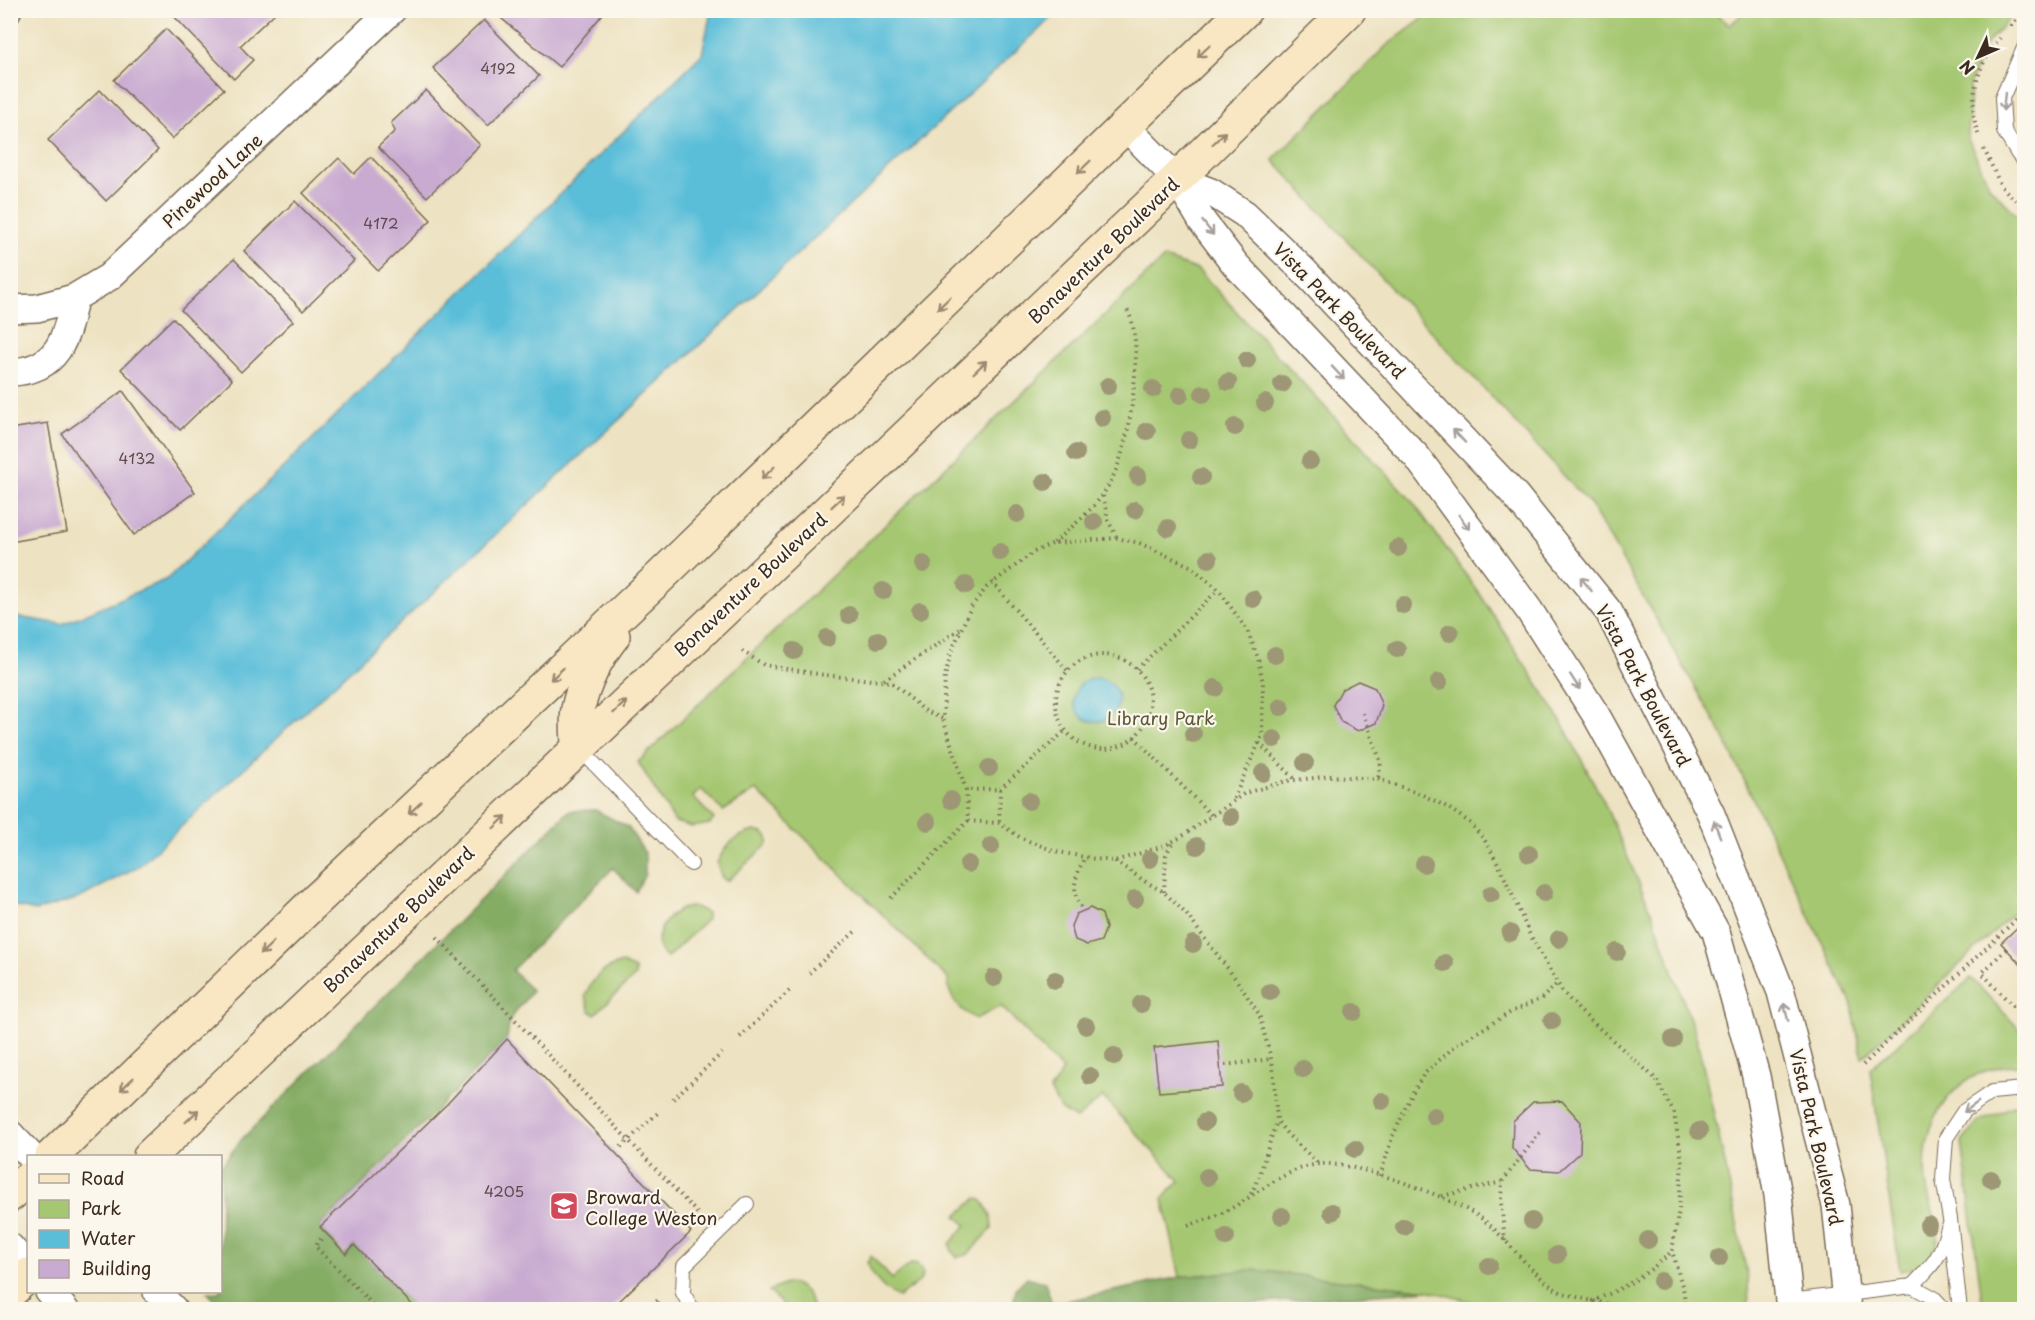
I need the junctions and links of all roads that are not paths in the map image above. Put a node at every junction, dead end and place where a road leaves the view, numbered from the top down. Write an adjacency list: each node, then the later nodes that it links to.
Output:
1 (392, 10): 8 (street, Pinewood Lane)
2 (1245, 10): 5 (main road, one-way to 5)
3 (1349, 10): 7 (main road, Bonaventure Boulevard, one-way to 3)
4 (2025, 48): 6 (lane, one-way to 6)
5 (1126, 127): 7 (street, Vista Park Boulevard); 11 (main road, one-way to 11)
6 (2025, 161)
7 (1178, 179): 12 (main road, Bonaventure Boulevard, one-way to 7); 30 (street, Vista Park Boulevard, one-way to 7); 31 (street, Vista Park Boulevard, one-way to 31)
8 (74, 298): 9 (street, Pinewood Lane); 10 (street)
9 (10, 309)
10 (10, 372)
11 (661, 576): 12 (main road); 17 (main road, one-way to 17)
12 (578, 747): 13 (lane); 18 (main road, Bonaventure Boulevard, one-way to 12)
13 (692, 864)
14 (2025, 1089): 22 (lane, one-way to 22)
15 (10, 1134): 16 (street)
16 (30, 1155)
17 (53, 1155)
18 (151, 1155)
19 (27, 1180): 20 (main road)
20 (10, 1195)
21 (747, 1204): 34 (lane)
22 (1950, 1219): 26 (lane); 36 (lane)
23 (10, 1247): 24 (street)
24 (27, 1266)
25 (27, 1276): 27 (main road)
26 (1912, 1286): 30 (lane); 35 (lane)
27 (10, 1292)
28 (50, 1293): 32 (street)
29 (158, 1293): 33 (street)
30 (1846, 1302): 31 (lane)
31 (1790, 1305)
32 (65, 1310)
33 (174, 1310)
34 (693, 1310)
35 (1945, 1310)
36 (1960, 1310)

